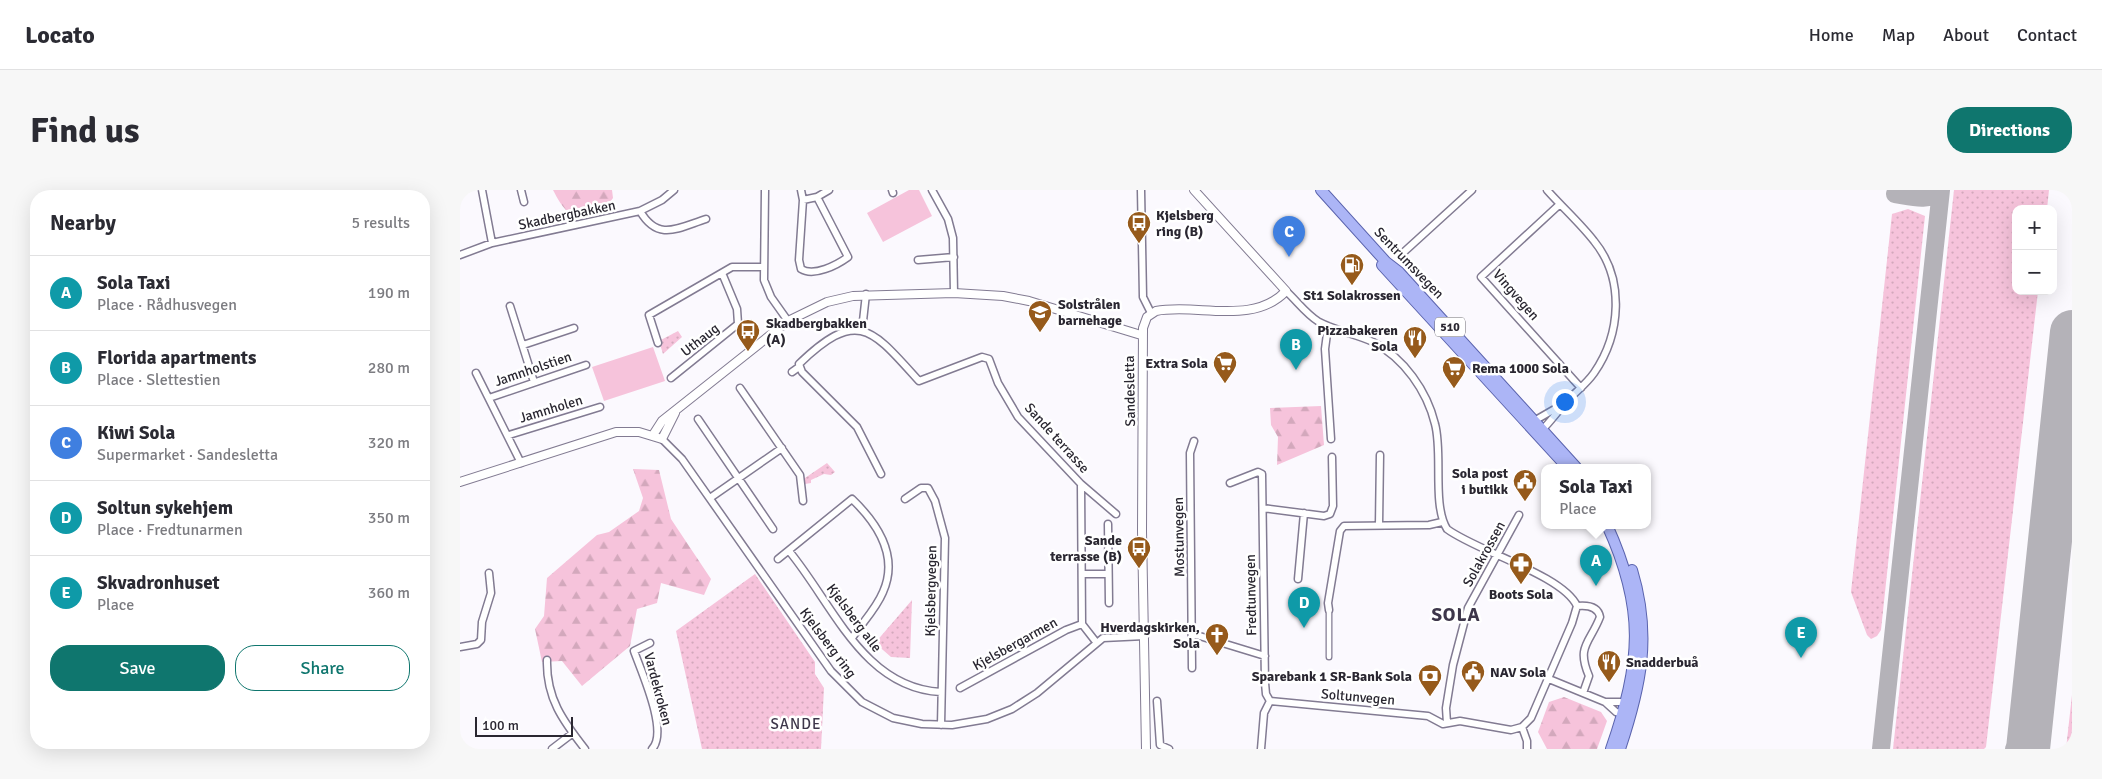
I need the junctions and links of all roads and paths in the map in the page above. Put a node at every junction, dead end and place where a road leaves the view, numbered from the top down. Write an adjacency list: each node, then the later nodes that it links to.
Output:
1 (482, 190): 20 (street)
2 (521, 190): 16 (street)
3 (674, 190): 18 (street, Skadbergbakken)
4 (765, 190): 25 (street)
5 (801, 190): 15 (street)
6 (829, 190): 14 (street)
7 (932, 190): 23 (street)
8 (1141, 190): 31 (street)
9 (1194, 190): 27 (street)
10 (1313, 190): 52 (main road, Sentrumsvegen / 510)
11 (1321, 190): 52 (main road, Sentrumsvegen / 510)
12 (1472, 190): 21 (street)
13 (1547, 190): 17 (street)
14 (817, 197): 15 (street); 15 (street)
15 (803, 200)
16 (524, 202)
17 (1560, 204): 46 (street); 46 (street, Vingvegen)
18 (640, 211): 19 (street); 20 (street, Skadbergbakken)
19 (706, 219)
20 (492, 243): 22 (street, Skadbergbakken)
21 (1405, 251)
22 (460, 255)
23 (954, 256): 24 (street); 28 (street)
24 (918, 260)
25 (762, 267): 26 (street); 32 (street)
26 (722, 273): 37 (street); 43 (street, Uthaug)
27 (1286, 291): 31 (street); 33 (street)
28 (954, 293): 29 (street); 36 (street)
29 (866, 294): 32 (street); 35 (street)
30 (510, 306): 38 (street)
31 (1151, 313): 36 (street, Sandesletta)
32 (788, 321): 50 (street)
33 (1328, 326): 56 (street); 76 (street)
34 (574, 328): 38 (street)
35 (862, 330): 40 (street); 68 (street, Sande terrasse)
36 (1142, 335): 94 (street, Sandesletta)
37 (658, 343)
38 (523, 346): 44 (street)
39 (586, 365): 44 (street, Jamnholstien)
40 (799, 367): 42 (street); 64 (street)
41 (476, 372): 47 (street)
42 (792, 372)
43 (671, 378)
44 (534, 382): 47 (street, Jamnholstien)
45 (740, 388): 58 (street)
46 (1581, 388): 48 (street)
47 (489, 398): 54 (street)
48 (1567, 402): 52 (street); 52 (street)
49 (600, 407): 54 (street, Jamnholen)
50 (675, 413): 53 (street); 55 (street)
51 (698, 419): 65 (street)
52 (1536, 427): 62 (main road, Sentrumsvegen / 510); 63 (main road, Sentrumsvegen / 510)
53 (653, 434): 55 (street, Kjelsberg ring); 61 (street, Kjelsberg ring)
54 (509, 435): 61 (street)
55 (662, 439): 69 (street, Kjelsberg ring)
56 (1331, 439)
57 (1194, 441): 93 (street, Mostunvegen)
58 (782, 448): 65 (street); 71 (street)
59 (1380, 455): 78 (street)
60 (1332, 457): 73 (street)
61 (521, 463): 66 (street, Kjelsberg ring)
62 (1565, 464)
63 (1573, 464)
64 (881, 474)
65 (739, 478): 69 (street); 79 (street)
66 (460, 482)
67 (1230, 483): 72 (street, Fredtunvegen)
68 (1081, 484): 74 (street, Sande terrasse); 86 (street, Sande terrasse)
69 (710, 498): 112 (street, Kjelsberg ring)
70 (906, 499): 105 (street, Kjelsbergvegen)
71 (803, 501)
72 (1263, 508): 73 (street); 99 (street, Fredtunvegen)
73 (1304, 513): 88 (street)
74 (1116, 514)
75 (1519, 515): 83 (street, Solakrossen)
76 (1442, 522): 78 (street); 83 (street)
77 (1108, 524): 87 (street)
78 (1379, 525): 91 (street)
79 (773, 529)
80 (1610, 529): 110 (main road)
81 (1617, 529): 110 (main road)
82 (789, 551): 84 (street); 95 (street, Kjelsberg alle); 95 (street)
83 (1497, 555): 90 (street); 111 (street, Solakrossen)
84 (778, 560)
85 (489, 573): 98 (street)
86 (1083, 574): 87 (street); 92 (street, Sande terrasse)
87 (1108, 574): 89 (street)
88 (1298, 579)
89 (1109, 604)
90 (1577, 606): 103 (street); 106 (street)
91 (1328, 610): 100 (street)
92 (1082, 624): 96 (street); 104 (street, Kjelsbergarmen)
93 (1193, 634): 99 (street); 102 (street, Mostunvegen)
94 (1145, 636): 96 (street, Kjelsberg ring); 118 (street, Sandesletta)
95 (852, 638): 105 (street, Kjelsberg alle)
96 (1096, 642): 112 (street, Kjelsberg ring)
97 (650, 643): 117 (street, Vardekroken)
98 (460, 647)
99 (1265, 656): 108 (street, Fredtunvegen)
100 (1329, 657)
101 (548, 660): 114 (street)
102 (1192, 668)
103 (1549, 679): 106 (street); 113 (street)
104 (960, 688)
105 (941, 692): 112 (street, Kjelsbergvegen)
106 (1583, 693): 109 (street)
107 (1157, 701): 119 (street)
108 (1270, 701): 111 (street, Soltunvegen); 120 (street, Fredtunvegen)
109 (1605, 702): 110 (street); 110 (street)
110 (1627, 710): 122 (main road); 123 (main road)
111 (1445, 723): 113 (street)
112 (941, 725)
113 (1522, 727): 121 (street)
114 (573, 733): 115 (street); 116 (street)
115 (552, 749)
116 (585, 749)
117 (652, 749)
118 (1146, 749)
119 (1169, 749)
120 (1261, 749)
121 (1527, 749)
122 (1611, 749)
123 (1620, 749)

